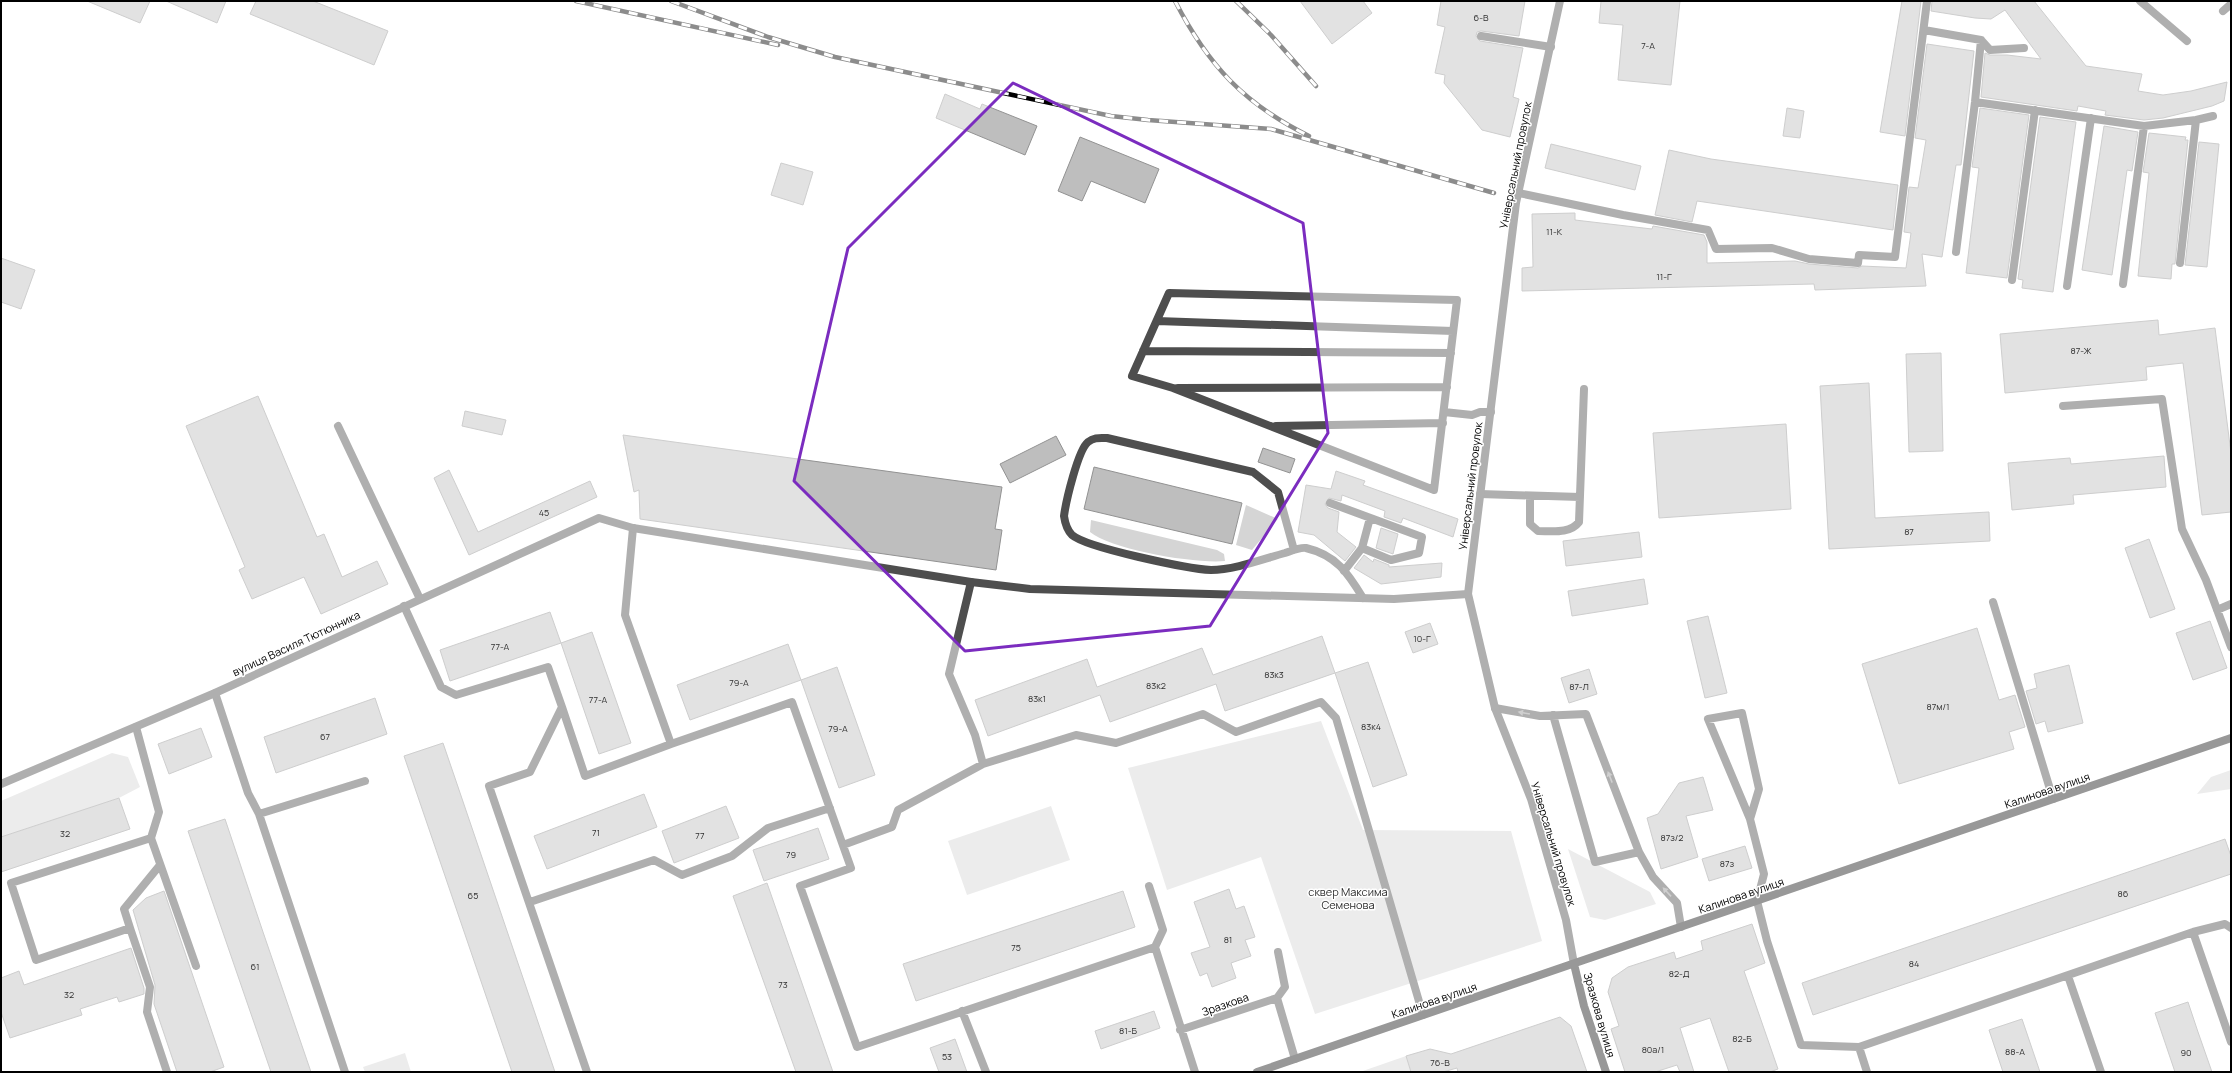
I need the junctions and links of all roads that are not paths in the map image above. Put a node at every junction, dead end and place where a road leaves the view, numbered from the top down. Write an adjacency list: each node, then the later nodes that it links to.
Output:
1 (1560, 1): 10 (street, Універсальний провулок)
2 (1928, 1): 6 (street)
3 (2140, 1): 9 (street)
4 (2231, 4): 5 (street)
5 (2223, 11)
6 (1924, 30): 8 (street); 18 (street)
7 (1481, 36): 10 (street)
8 (1981, 40): 11 (street); 12 (street)
9 (2187, 41)
10 (1551, 46): 18 (street, Універсальний провулок)
11 (2024, 48)
12 (1975, 102): 13 (street); 19 (street)
13 (2035, 110): 15 (street); 21 (street)
14 (2213, 116): 16 (street)
15 (2091, 118): 17 (street); 23 (street)
16 (2196, 120): 17 (street); 20 (street)
17 (2144, 126): 22 (street)
18 (1519, 193): 33 (street, Універсальний провулок)
19 (1956, 252)
20 (2180, 262)
21 (2012, 280)
22 (2124, 284)
23 (2067, 286)
24 (1157, 321): 25 (street); 25 (street); 26 (street)
25 (1453, 331): 27 (street)
26 (1143, 351): 27 (street); 29 (street)
27 (1451, 353): 28 (street)
28 (1447, 387): 29 (street); 32 (street)
29 (1173, 388): 36 (street)
30 (1584, 389): 39 (street)
31 (2063, 406): 53 (street)
32 (1444, 412): 33 (street); 34 (street)
33 (1490, 412): 37 (street, Універсальний провулок)
34 (1443, 423): 36 (street); 36 (street)
35 (338, 426): 48 (street)
36 (1271, 426)
37 (1480, 494): 38 (street); 47 (street, Універсальний провулок)
38 (1530, 496): 39 (street); 39 (street)
39 (1580, 497)
40 (1330, 503): 41 (street)
41 (1370, 518): 43 (street); 43 (street)
42 (633, 528): 46 (street); 48 (street, вулиця Василя Тютюнника); 61 (street)
43 (1362, 548): 45 (street)
44 (1294, 550): 44 (street); 45 (street)
45 (1344, 571): 49 (street)
46 (971, 582): 49 (street); 62 (street)
47 (1468, 594): 49 (street); 57 (street, Універсальний провулок)
48 (420, 598): 52 (street, вулиця Василя Тютюнника)
49 (1363, 598)
50 (1993, 602): 65 (street)
51 (2231, 604): 53 (street)
52 (404, 606): 55 (street, вулиця Василя Тютюнника); 56 (street)
53 (2217, 610): 54 (street)
54 (2231, 647)
55 (215, 693): 59 (street, вулиця Василя Тютюнника); 67 (street)
56 (562, 707): 61 (street); 75 (street)
57 (1495, 708): 58 (street, one-way to 57); 82 (street, Універсальний провулок)
58 (1553, 715): 71 (street, one-way to 58); 71 (street)
59 (136, 727): 64 (street, вулиця Василя Тютюнника); 69 (street)
60 (2231, 738): 65 (main road, Калинова вулиця)
61 (671, 744): 66 (street)
62 (983, 764): 70 (street); 87 (street)
63 (365, 781): 67 (street)
64 (1, 784)
65 (2053, 799): 74 (main road, Калинова вулиця)
66 (830, 808): 70 (street); 75 (street)
67 (259, 814): 93 (street)
68 (1750, 819): 68 (street); 74 (street)
69 (151, 838): 72 (street); 77 (street)
70 (843, 845): 86 (street)
71 (1639, 852): 76 (street, one-way to 71)
72 (160, 865): 77 (street); 83 (street)
73 (1149, 886): 80 (street)
74 (1757, 901): 76 (main road, Калинова вулиця); 90 (street)
75 (530, 902): 94 (street)
76 (1681, 927): 82 (main road, Калинова вулиця)
77 (130, 928): 92 (street)
78 (2231, 928): 79 (street)
79 (2193, 932): 84 (street); 89 (street)
80 (1155, 946): 86 (street); 88 (street)
81 (1278, 952): 85 (street)
82 (1574, 964): 87 (main road, Калинова вулиця); 98 (main road, Зразкова вулиця)
83 (196, 966)
84 (2068, 976): 90 (street); 100 (street)
85 (1277, 998): 88 (street, Зразкова); 91 (street)
86 (962, 1012): 95 (street)
87 (1422, 1015): 91 (main road, Калинова вулиця)
88 (1180, 1030): 96 (street)
89 (2231, 1042)
90 (1859, 1047): 99 (street)
91 (1295, 1059): 97 (main road, Калинова вулиця)
92 (167, 1072)
93 (345, 1072)
94 (587, 1072)
95 (986, 1072)
96 (1195, 1072)
97 (1257, 1072)
98 (1606, 1072)
99 (1868, 1072)
100 (2101, 1072)

